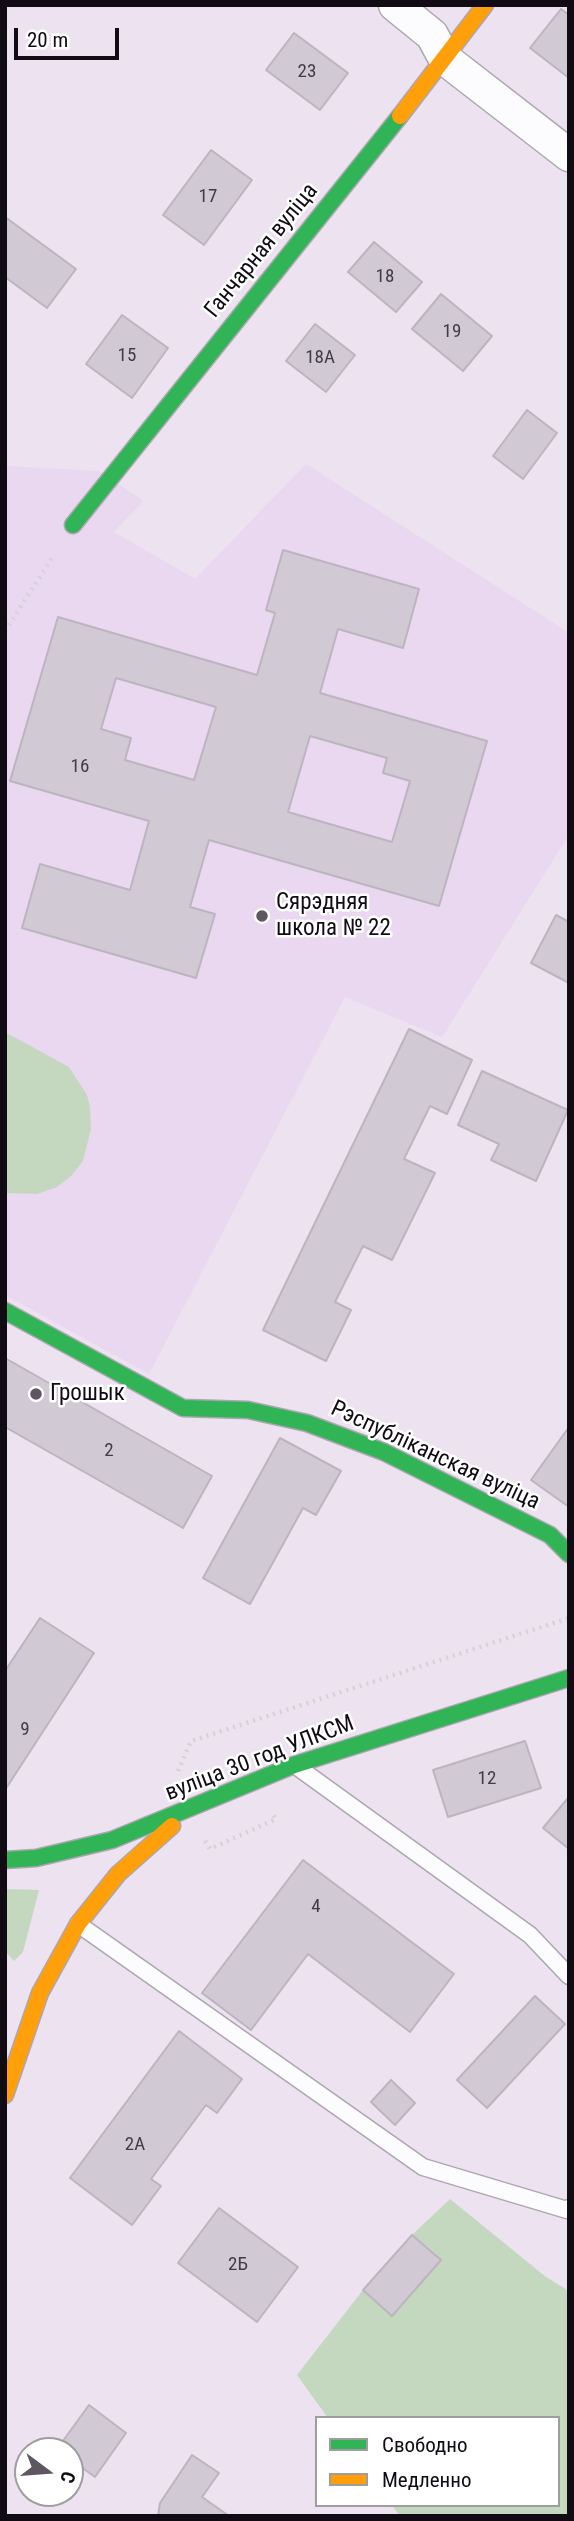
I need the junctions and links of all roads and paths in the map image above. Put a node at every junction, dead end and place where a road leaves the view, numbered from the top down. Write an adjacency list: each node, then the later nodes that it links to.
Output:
1 (395, 5): 3 (street)
2 (485, 5): 3 (street, Ганчарная вуліца)
3 (445, 59): 4 (street); 5 (street, Ганчарная вуліца)
4 (569, 155)
5 (73, 524): 6 (path)
6 (5, 631)
7 (5, 1311): 8 (street, Рэспубліканская вуліца)
8 (569, 1554)
9 (569, 1678): 10 (street, вуліца 30 год УЛКСМ)
10 (294, 1765): 11 (street, вуліца 30 год УЛКСМ); 14 (lane)
11 (190, 1810): 12 (street, вуліца 30 год УЛКСМ); 13 (street)
12 (5, 1860)
13 (78, 1924): 15 (street); 16 (lane)
14 (569, 1976)
15 (5, 2095)
16 (569, 2208)

